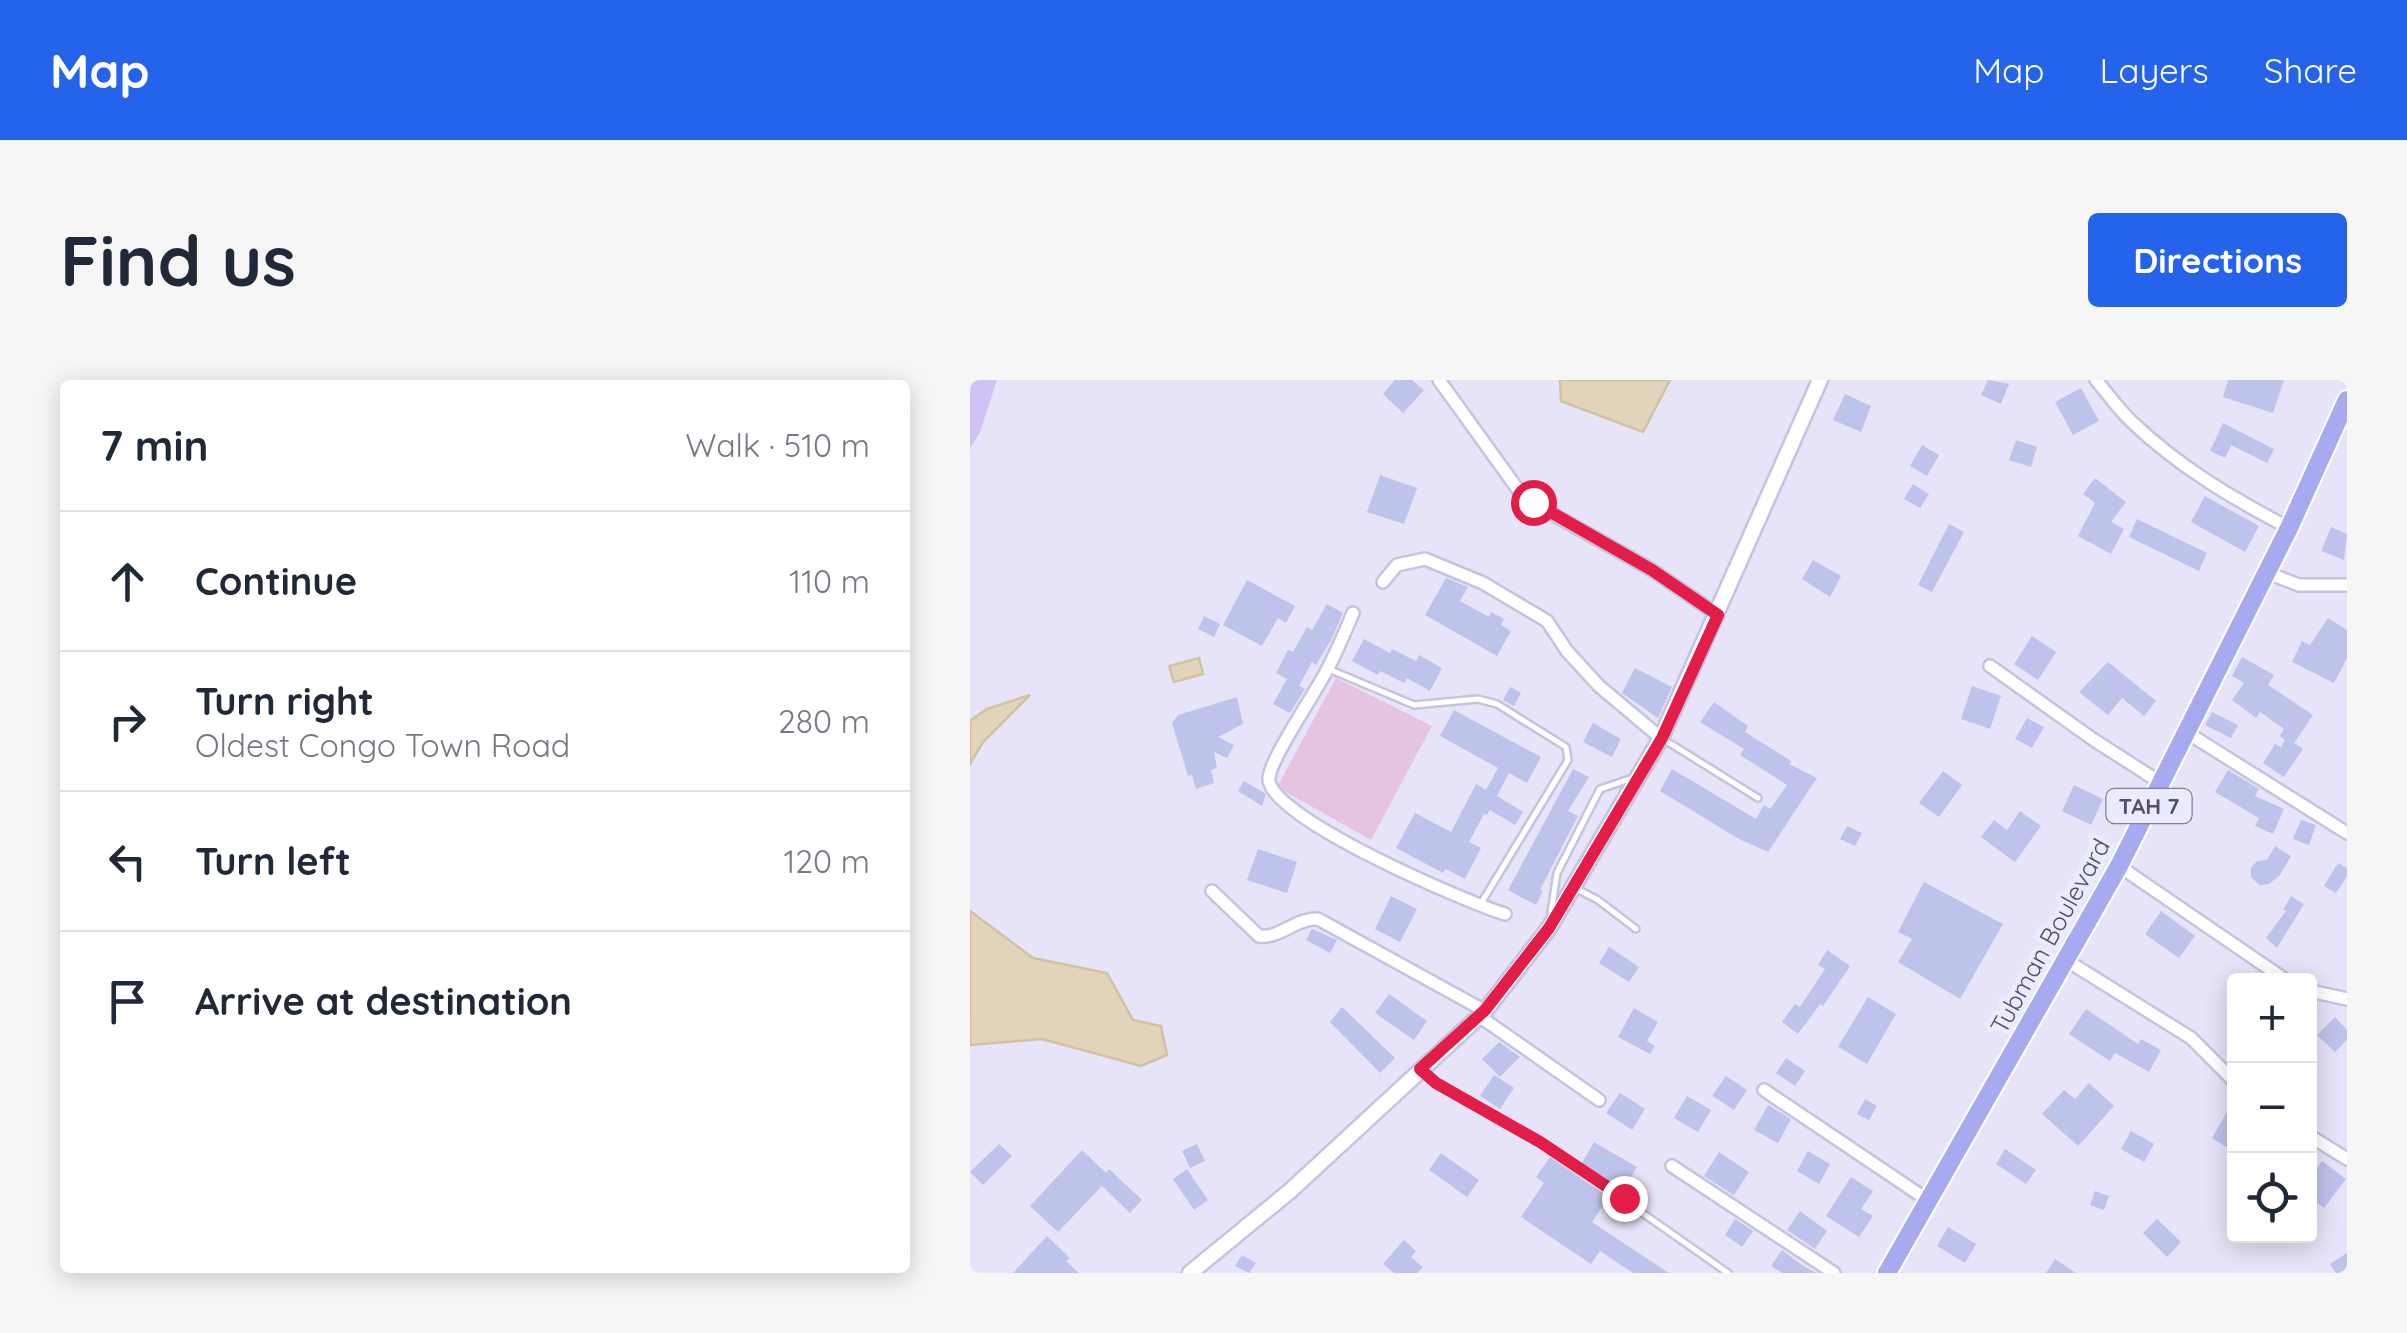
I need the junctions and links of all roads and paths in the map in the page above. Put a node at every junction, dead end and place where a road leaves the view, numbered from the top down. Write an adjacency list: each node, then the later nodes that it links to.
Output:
1 (1440, 380): 10 (street)
2 (1820, 380): 10 (street)
3 (2096, 380): 5 (street)
4 (2347, 400): 5 (highway, Tubman Boulevard / TAH 7)
5 (2289, 528): 6 (highway, Tubman Boulevard / TAH 7)
6 (2265, 572): 8 (street); 13 (highway, Tubman Boulevard / TAH 7)
7 (1383, 582): 14 (street)
8 (2347, 585)
9 (1353, 613): 12 (street)
10 (1718, 615): 14 (street)
11 (1990, 666): 16 (street)
12 (1328, 669): 22 (street); 22 (lane)
13 (2186, 732): 16 (highway, Tubman Boulevard / TAH 7); 18 (street)
14 (1662, 738): 15 (street); 17 (lane)
15 (1640, 775): 20 (street); 24 (lane)
16 (2161, 783): 19 (highway, Tubman Boulevard / TAH 7)
17 (1758, 798)
18 (2347, 833)
19 (2118, 866): 26 (highway, Tubman Boulevard / TAH 7); 27 (street)
20 (1574, 887): 24 (street); 25 (lane)
21 (1212, 891): 30 (street)
22 (1480, 906): 23 (street)
23 (1505, 914)
24 (1549, 928): 30 (street)
25 (1636, 929)
26 (2066, 960): 32 (street); 38 (highway, Tubman Boulevard / TAH 7)
27 (2277, 973)
28 (2317, 993): 29 (street)
29 (2347, 999)
30 (1482, 1013): 31 (street); 34 (street)
31 (1420, 1069): 39 (street); 40 (lane)
32 (2227, 1075)
33 (1764, 1090): 38 (street)
34 (1599, 1100)
35 (2317, 1140): 36 (street)
36 (2347, 1159)
37 (1672, 1166): 41 (street)
38 (1928, 1201): 42 (highway, Tubman Boulevard / TAH 7)
39 (1190, 1273)
40 (1728, 1273)
41 (1834, 1273)
42 (1887, 1273)

